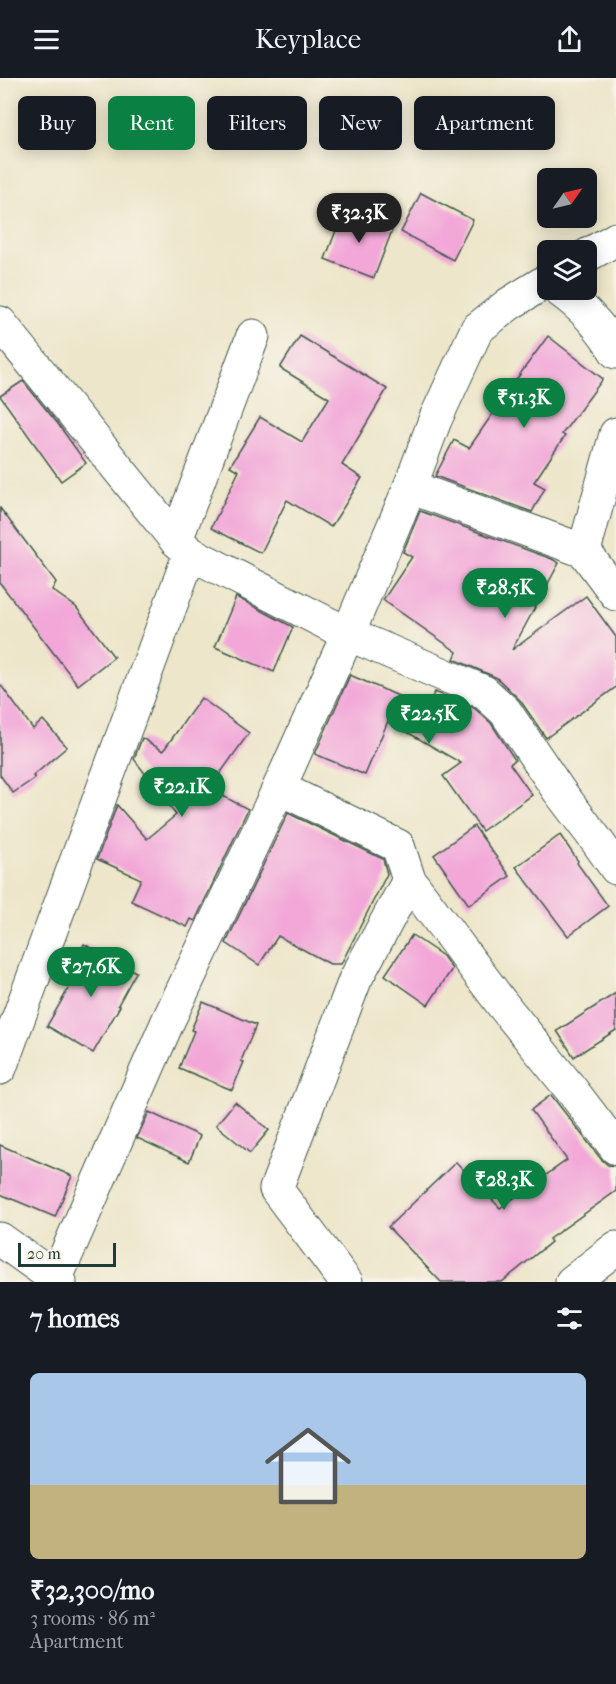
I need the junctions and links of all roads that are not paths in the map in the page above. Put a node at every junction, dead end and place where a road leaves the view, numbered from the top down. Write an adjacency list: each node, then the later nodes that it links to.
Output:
1 (616, 239): 2 (street)
2 (597, 249)
3 (537, 287): 9 (street)
4 (574, 300): 7 (street)
5 (0, 323): 10 (street)
6 (252, 336): 10 (street)
7 (616, 352)
8 (616, 434): 11 (street)
9 (410, 487): 11 (street); 13 (street)
10 (183, 547): 13 (street); 18 (street)
11 (584, 550): 12 (street)
12 (616, 594)
13 (348, 634): 14 (street); 15 (street)
14 (279, 788): 17 (street); 22 (street)
15 (607, 834): 16 (street)
16 (616, 868)
17 (409, 880): 19 (street); 23 (street)
18 (0, 1068)
19 (616, 1148)
20 (0, 1239): 22 (street)
21 (616, 1248): 24 (street)
22 (58, 1280)
23 (346, 1282)
24 (572, 1282)

